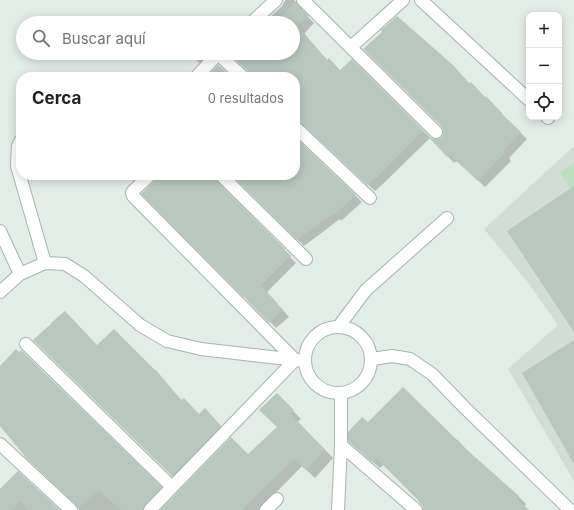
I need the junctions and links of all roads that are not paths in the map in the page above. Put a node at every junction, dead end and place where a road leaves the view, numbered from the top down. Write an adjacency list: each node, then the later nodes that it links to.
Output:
1 (276, 0): 5 (street)
2 (303, 0): 6 (street)
3 (403, 0): 6 (street)
4 (421, 0): 11 (street)
5 (259, 16)
6 (351, 47): 13 (street)
7 (212, 60): 9 (street)
8 (226, 60): 10 (street)
9 (201, 72)
10 (238, 72)
11 (526, 97)
12 (300, 132): 17 (street)
13 (436, 132)
14 (21, 180): 21 (street)
15 (145, 180): 27 (street)
16 (226, 180): 20 (street)
17 (370, 198)
18 (447, 218): 24 (street)
19 (0, 231): 22 (street)
20 (306, 259)
21 (45, 263): 22 (street); 27 (street)
22 (20, 274): 23 (street)
23 (0, 292)
24 (340, 326): 26 (street); 27 (street)
25 (26, 344): 31 (street)
26 (372, 359): 28 (street); 38 (street)
27 (300, 361): 28 (street); 31 (street)
28 (341, 393): 30 (street)
29 (0, 444): 33 (street)
30 (341, 445): 36 (street); 37 (street)
31 (172, 487): 34 (street)
32 (277, 499): 35 (street)
33 (71, 510)
34 (150, 510)
35 (266, 510)
36 (338, 510)
37 (416, 510)
38 (570, 510)

